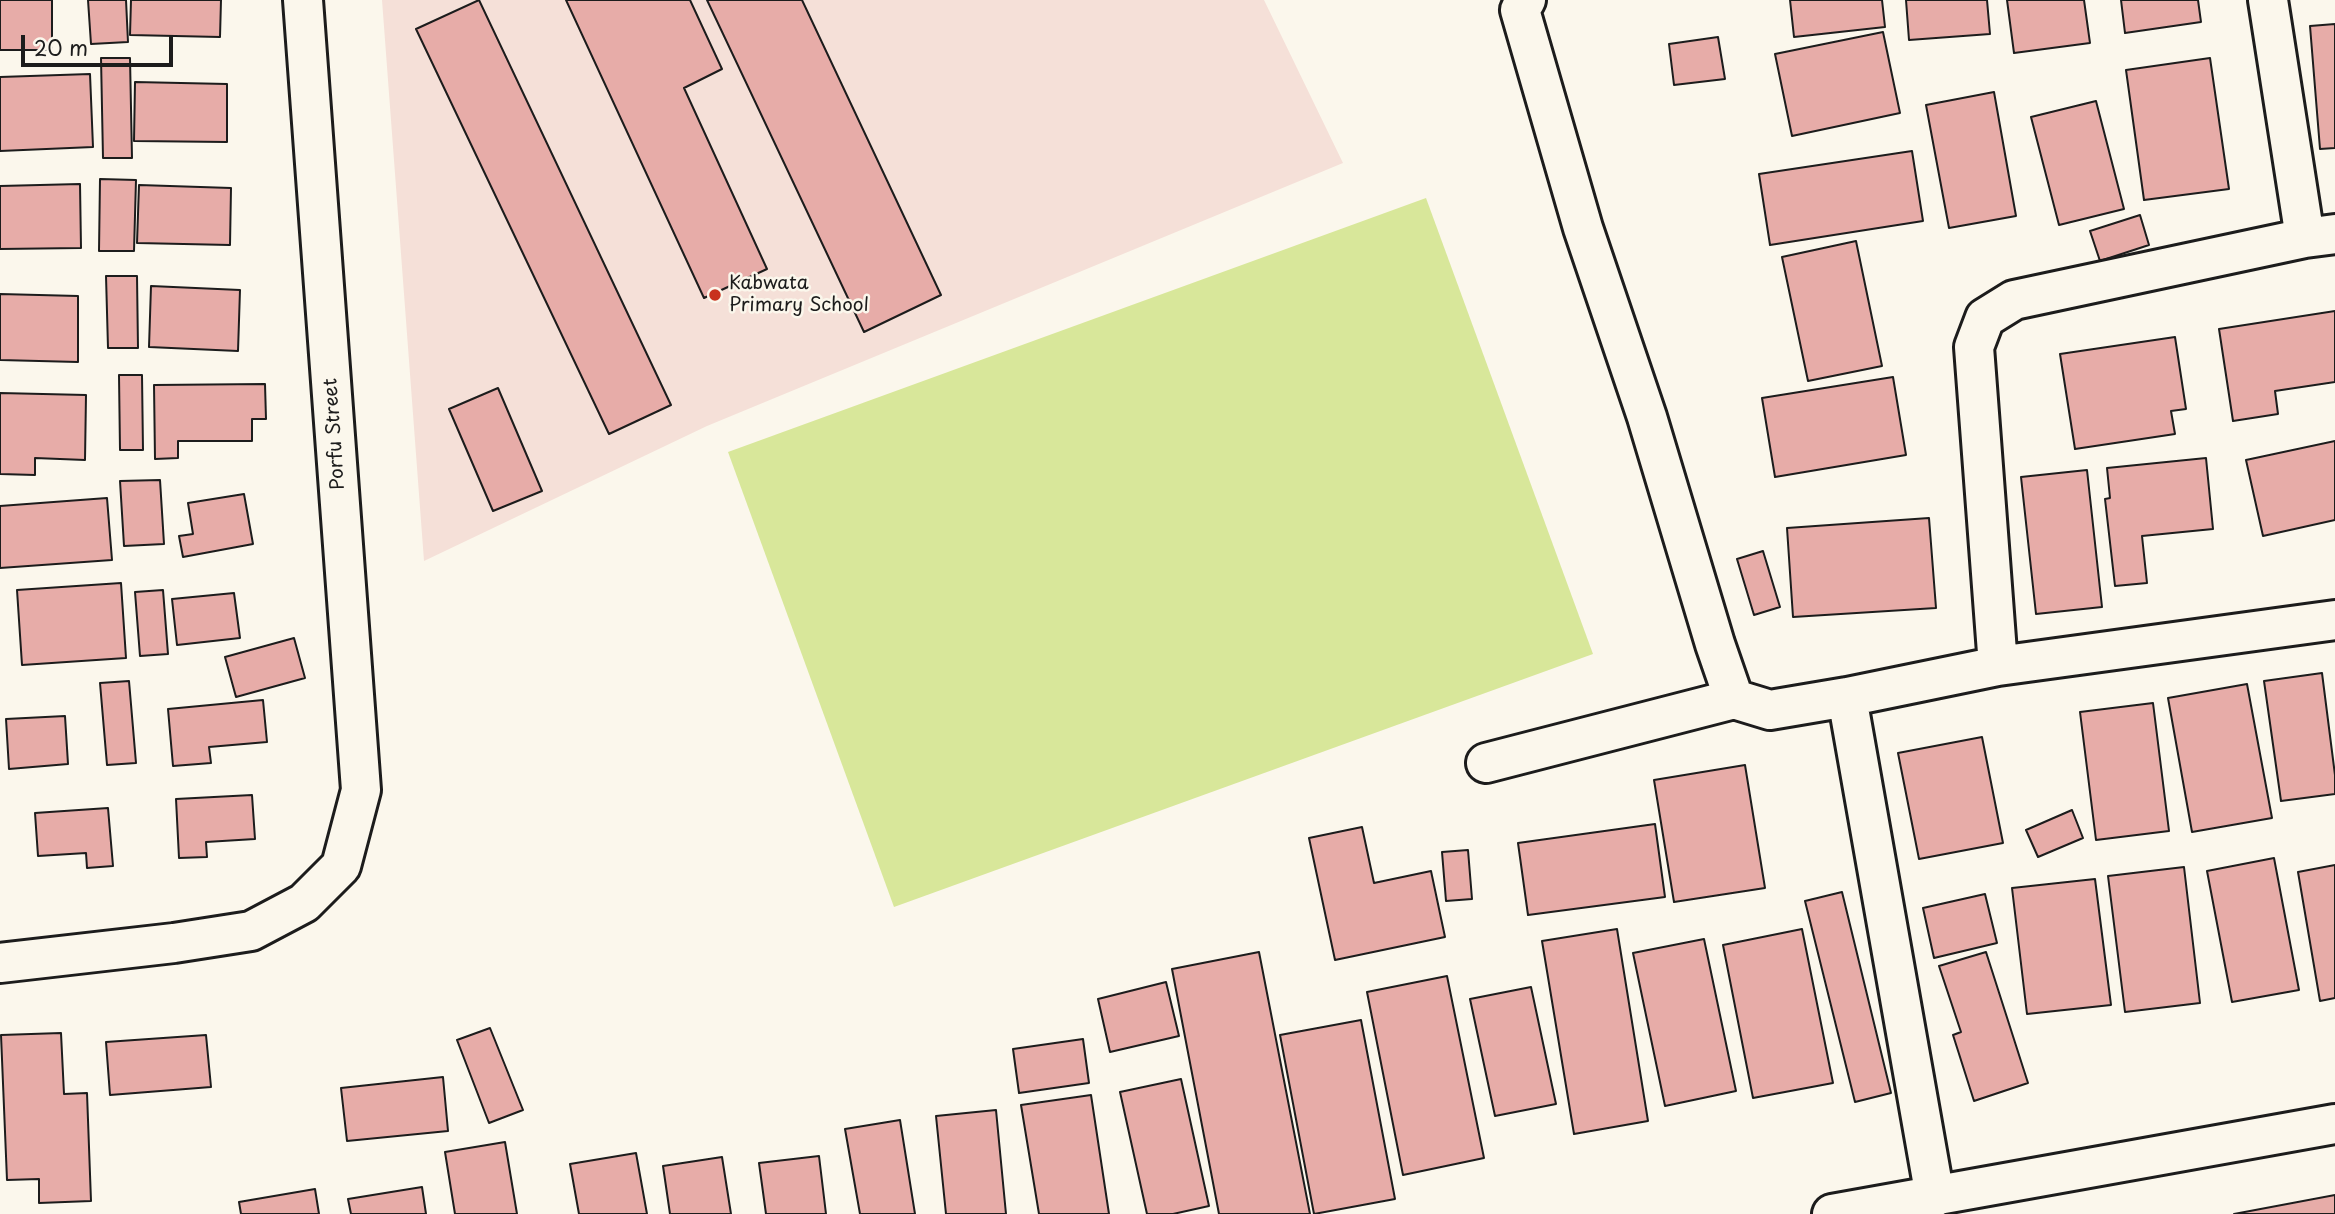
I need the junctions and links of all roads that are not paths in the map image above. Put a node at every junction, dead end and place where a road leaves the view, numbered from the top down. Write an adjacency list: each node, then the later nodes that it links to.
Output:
1 (303, 0): 10 (street, Porfu Street)
2 (2268, 0): 4 (street)
3 (1521, 3): 8 (street)
4 (2320, 236): 6 (street)
5 (2335, 621): 6 (street)
6 (1998, 666): 7 (street)
7 (1847, 697): 8 (street); 12 (street)
8 (1734, 699): 9 (street)
9 (1486, 763)
10 (0, 963)
11 (2335, 1124): 12 (street)
12 (1935, 1197): 13 (street)
13 (1832, 1214)

